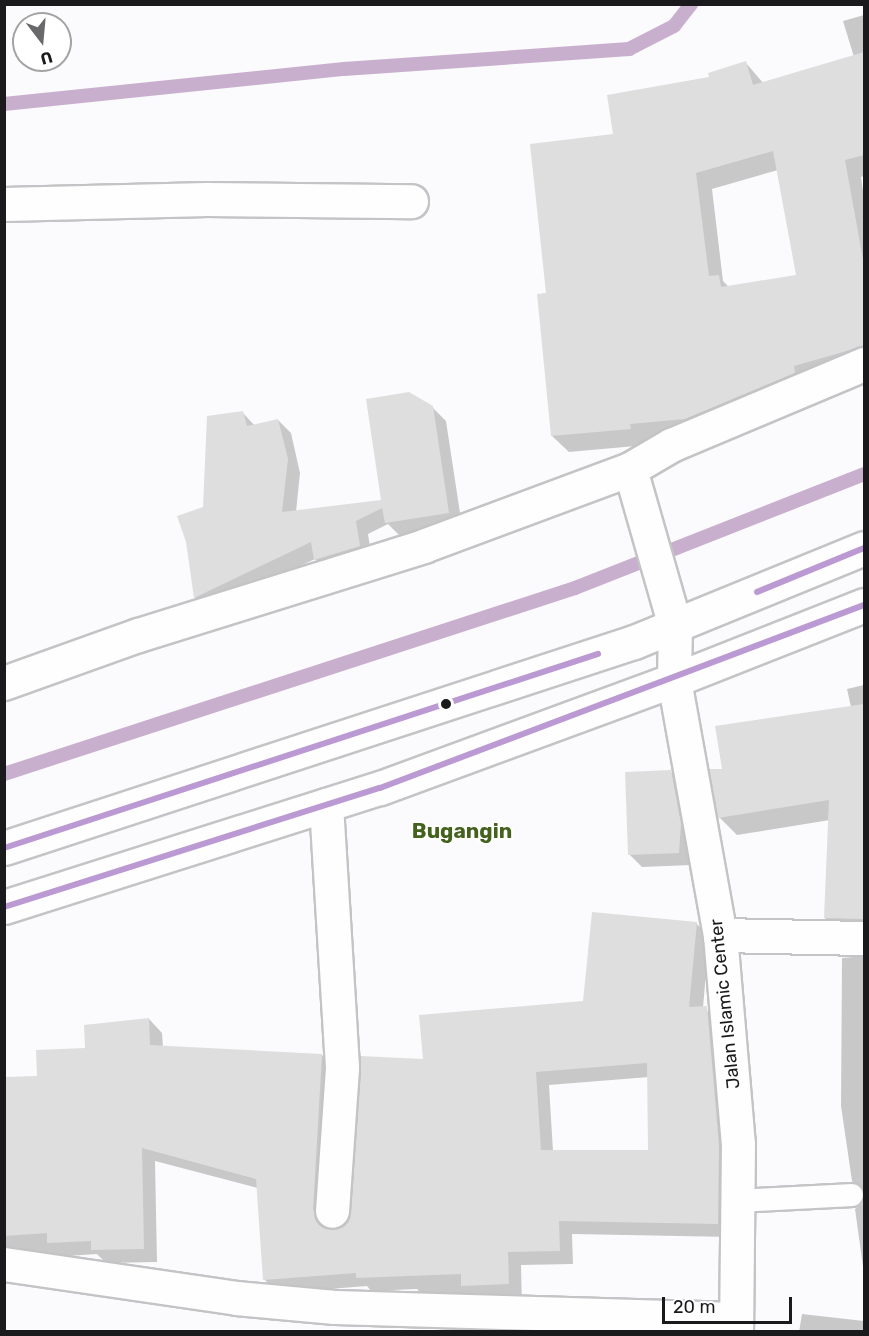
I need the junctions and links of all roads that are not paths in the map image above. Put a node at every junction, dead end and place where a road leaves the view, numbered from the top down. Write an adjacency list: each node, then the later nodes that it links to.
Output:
1 (411, 201): 2 (main road)
2 (4, 204)
3 (864, 364): 4 (main road)
4 (632, 477): 7 (main road, Jalan Islamic Center); 9 (main road)
5 (864, 548): 7 (main road)
6 (864, 605): 8 (main road)
7 (670, 614): 8 (main road, Jalan Islamic Center); 11 (main road)
8 (674, 680): 10 (main road); 13 (main road, Jalan Islamic Center)
9 (4, 683)
10 (326, 805): 12 (main road); 17 (main road)
11 (4, 848)
12 (4, 907)
13 (720, 935): 14 (main road); 16 (main road, Jalan Islamic Center)
14 (864, 938)
15 (852, 1195): 16 (lane)
16 (738, 1201): 19 (main road, Jalan Islamic Center)
17 (332, 1210)
18 (4, 1264): 19 (main road)
19 (736, 1325)

